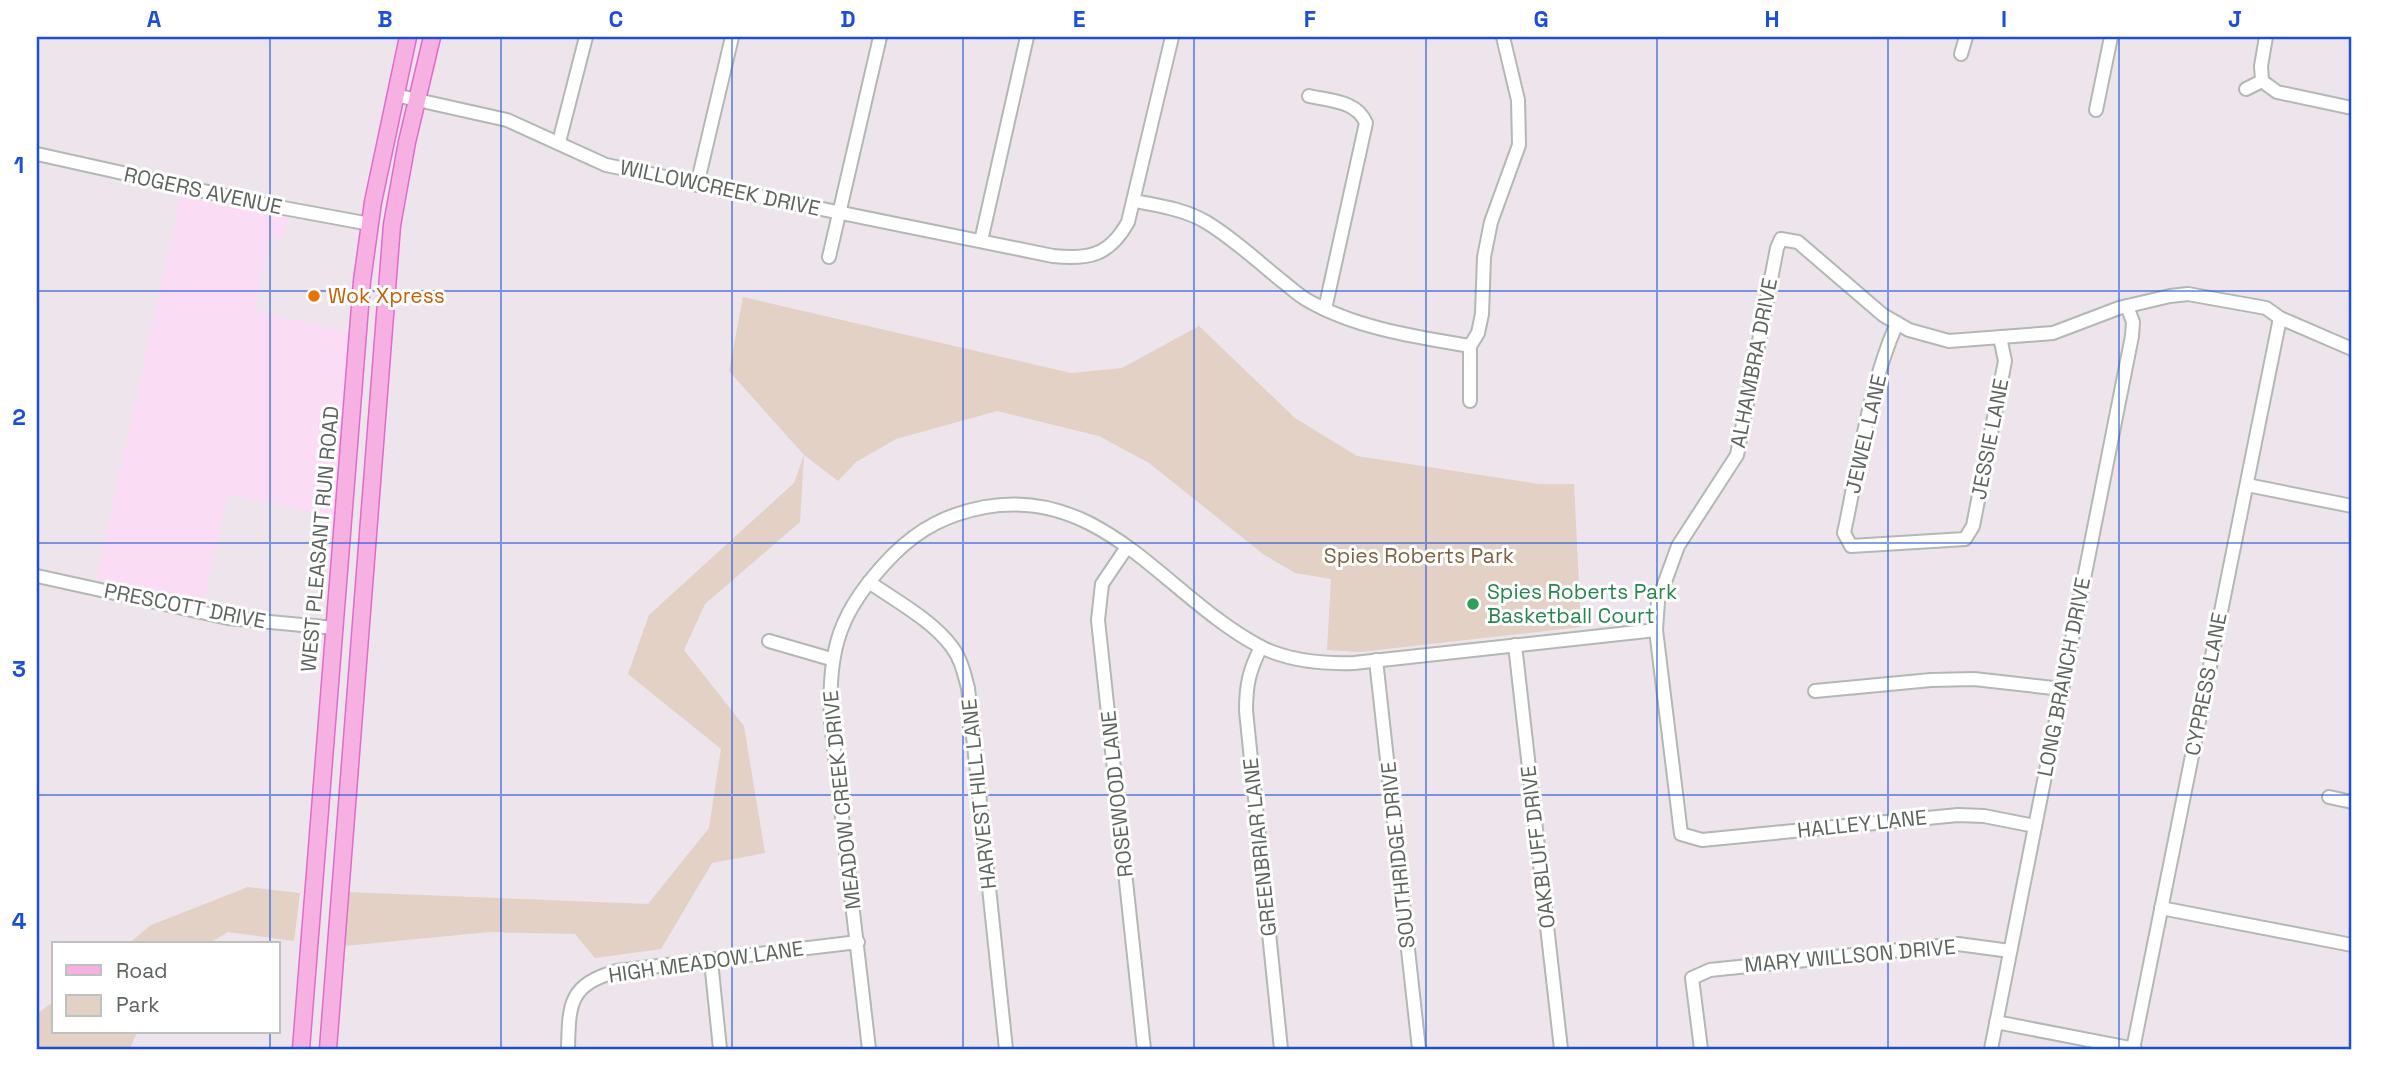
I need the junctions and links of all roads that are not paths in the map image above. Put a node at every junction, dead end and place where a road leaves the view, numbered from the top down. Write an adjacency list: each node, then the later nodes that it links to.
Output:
1 (408, 37): 15 (main road, WEST PLEASANT RUN ROAD)
2 (432, 37): 17 (main road)
3 (586, 37): 20 (street)
4 (732, 37): 22 (street)
5 (880, 37): 24 (street)
6 (1027, 37): 27 (street)
7 (1172, 37): 23 (street, WILLOWCREEK DRIVE)
8 (1503, 37): 34 (street)
9 (1966, 37): 12 (street)
10 (2111, 37): 19 (street)
11 (2266, 37): 13 (street)
12 (1961, 54)
13 (2262, 81): 14 (street); 18 (street)
14 (2246, 89)
15 (395, 95): 17 (street, WILLOWCREEK DRIVE); 25 (main road, WEST PLEASANT RUN ROAD)
16 (1309, 96): 30 (street)
17 (417, 101): 20 (street, WILLOWCREEK DRIVE); 26 (main road)
18 (2352, 108)
19 (2096, 110)
20 (559, 142): 22 (street, WILLOWCREEK DRIVE)
21 (37, 154): 25 (street, ROGERS AVENUE)
22 (697, 185): 24 (street, WILLOWCREEK DRIVE)
23 (1135, 201): 27 (street, WILLOWCREEK DRIVE); 30 (street)
24 (838, 213): 27 (street, WILLOWCREEK DRIVE); 28 (street)
25 (370, 224): 26 (main road); 37 (main road, WEST PLEASANT RUN ROAD)
26 (392, 225): 38 (main road)
27 (981, 241)
28 (829, 257)
29 (2127, 306): 31 (street); 33 (street); 53 (street, LONG BRANCH DRIVE)
30 (1325, 309): 34 (street)
31 (2280, 318): 35 (street); 39 (street, CYPRESS LANE)
32 (1897, 323): 33 (street); 41 (street, JEWEL LANE); 47 (street, ALHAMBRA DRIVE)
33 (2000, 337): 41 (street, JESSIE LANE)
34 (1470, 346): 36 (street)
35 (2352, 349)
36 (1470, 401)
37 (351, 419): 38 (main road); 45 (main road, WEST PLEASANT RUN ROAD)
38 (376, 420): 46 (main road)
39 (2247, 485): 40 (street); 61 (street, CYPRESS LANE)
40 (2352, 506)
41 (1965, 539)
42 (1128, 547): 44 (street, MEADOW CREEK DRIVE); 50 (street, MEADOW CREEK DRIVE); 73 (street, ROSEWOOD LANE)
43 (37, 576): 45 (street, PRESCOTT DRIVE)
44 (869, 582): 51 (street, MEADOW CREEK DRIVE); 72 (street, HARVEST HILL LANE)
45 (334, 628): 46 (main road); 57 (main road, WEST PLEASANT RUN ROAD)
46 (361, 630): 58 (main road)
47 (1656, 630): 49 (street, MEADOW CREEK DRIVE); 60 (street, ALHAMBRA DRIVE)
48 (769, 641): 51 (street)
49 (1515, 645): 52 (street, MEADOW CREEK DRIVE); 76 (street, OAKBLUFF DRIVE)
50 (1262, 647): 52 (street, MEADOW CREEK DRIVE); 74 (street, GREENBRIAR LANE)
51 (831, 659): 62 (street, MEADOW CREEK DRIVE)
52 (1376, 660): 75 (street, SOUTHRIDGE DRIVE)
53 (2062, 689): 54 (street); 59 (street, LONG BRANCH DRIVE)
54 (1815, 691)
55 (2329, 797): 56 (street)
56 (2352, 802)
57 (319, 817): 58 (main road); 67 (main road, WEST PLEASANT RUN ROAD)
58 (344, 819): 68 (main road)
59 (2035, 826): 60 (street, HALLEY LANE); 64 (street, LONG BRANCH DRIVE)
60 (1689, 838)
61 (2161, 908): 63 (street); 79 (street, CYPRESS LANE)
62 (858, 942): 65 (street, HIGH MEADOW LANE); 71 (street, MEADOW CREEK DRIVE)
63 (2352, 945)
64 (2010, 951): 66 (street, LONG BRANCH DRIVE); 77 (street, MARY WILLSON DRIVE)
65 (711, 961): 69 (street, HIGH MEADOW LANE); 70 (street)
66 (1996, 1022): 78 (street, LONG BRANCH DRIVE); 79 (street)
67 (301, 1049)
68 (328, 1049)
69 (568, 1049)
70 (720, 1049)
71 (869, 1049)
72 (1006, 1049)
73 (1144, 1049)
74 (1281, 1049)
75 (1419, 1049)
76 (1561, 1049)
77 (1700, 1049)
78 (1991, 1049)
79 (2133, 1049)

